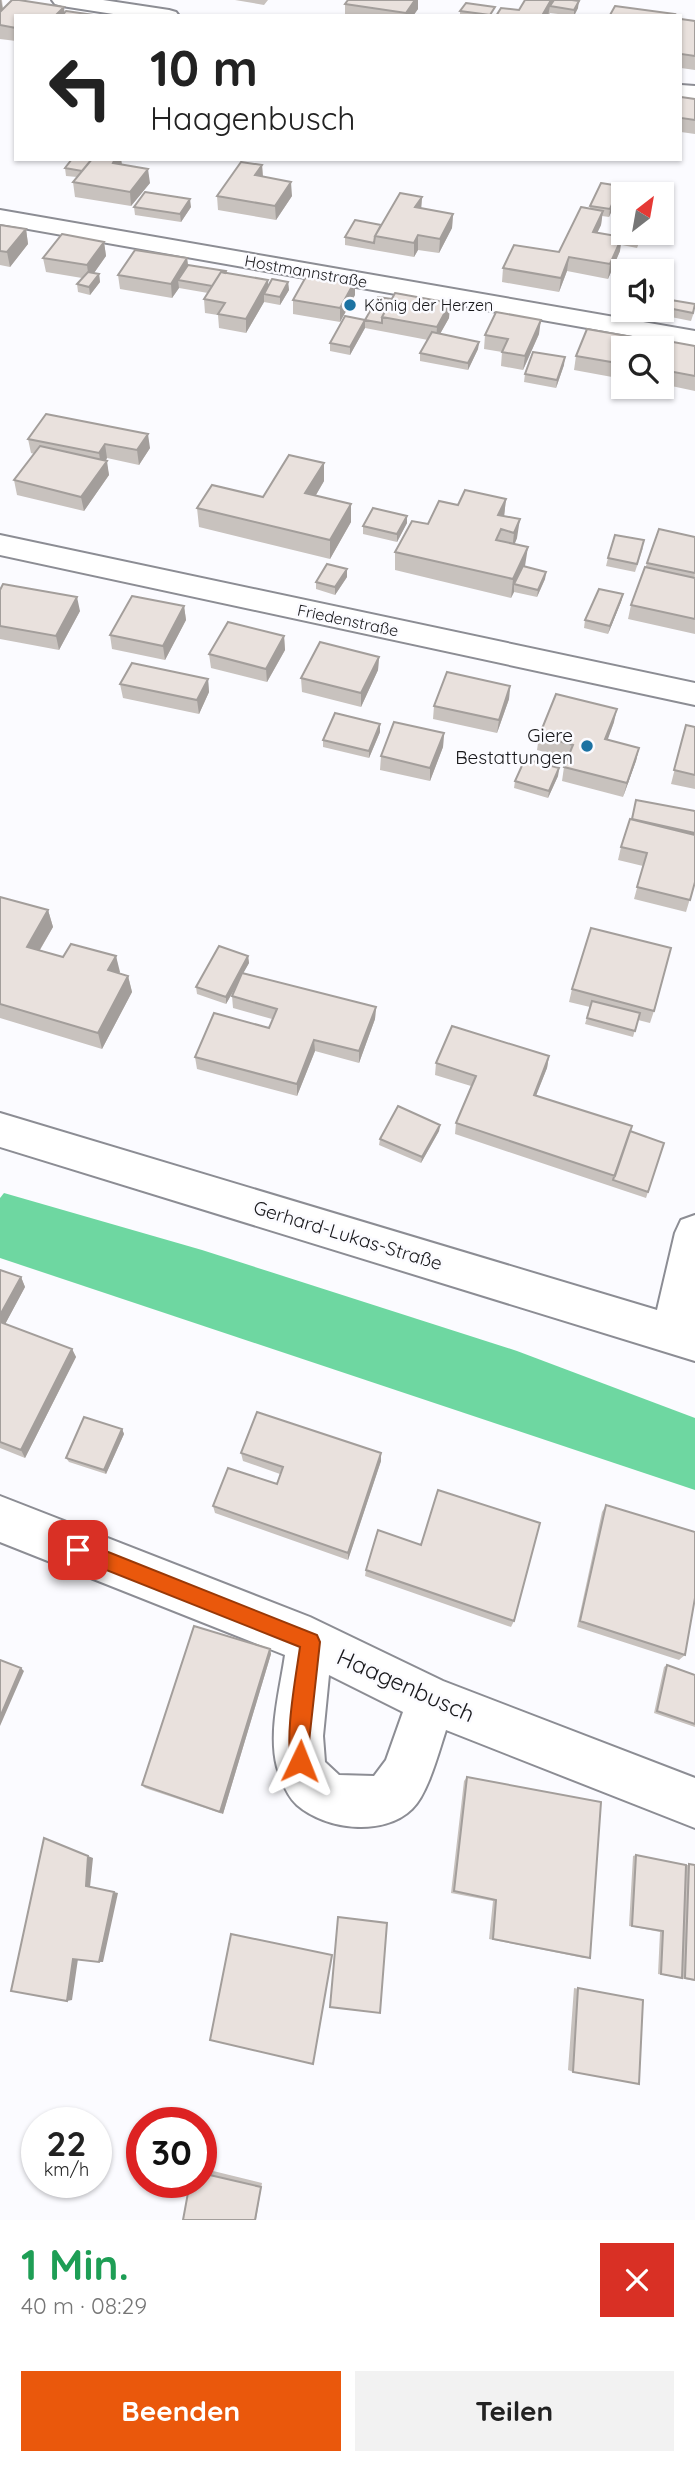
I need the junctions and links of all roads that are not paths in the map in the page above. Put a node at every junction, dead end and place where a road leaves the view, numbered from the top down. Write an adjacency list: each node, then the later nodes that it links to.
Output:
1 (62, 0): 2 (street)
2 (156, 14)
3 (0, 217): 4 (street, Hostmannstraße)
4 (695, 339)
5 (0, 545): 6 (street, Friedenstraße)
6 (695, 694)
7 (0, 1130): 9 (street, Gerhard-Lukas-Straße)
8 (695, 1233): 9 (street)
9 (684, 1337)
10 (0, 1519): 11 (street, Haagenbusch)
11 (310, 1642): 12 (street, Haagenbusch); 12 (street)
12 (431, 1700): 13 (street, Haagenbusch)
13 (695, 1803)

